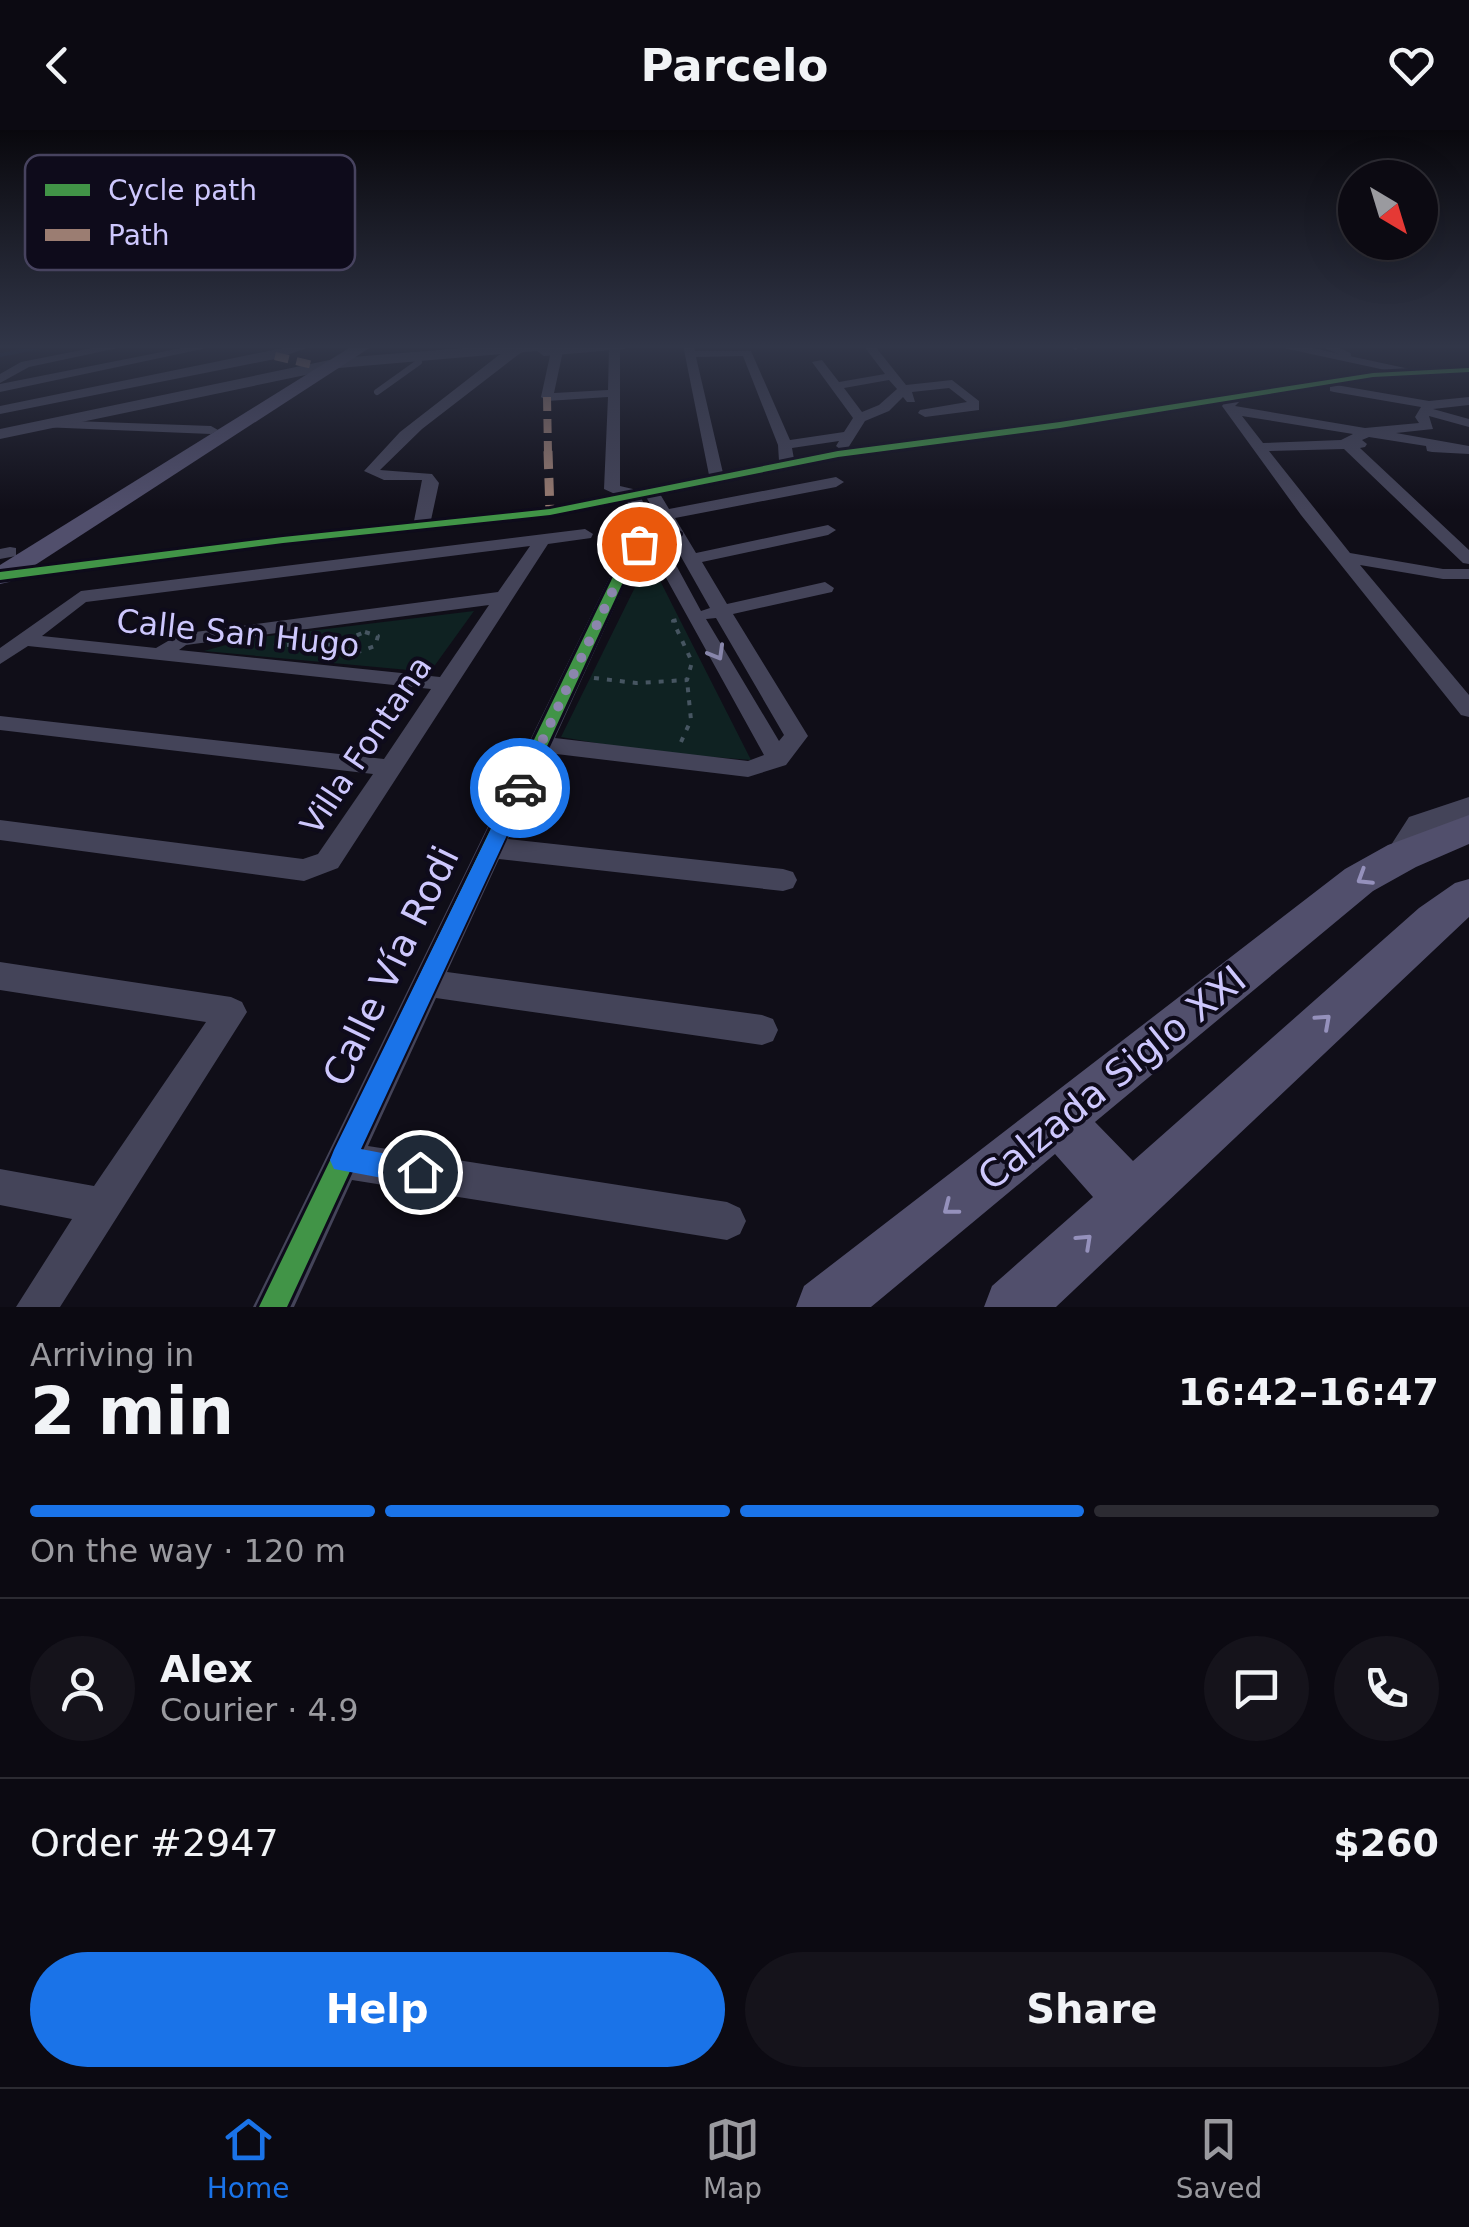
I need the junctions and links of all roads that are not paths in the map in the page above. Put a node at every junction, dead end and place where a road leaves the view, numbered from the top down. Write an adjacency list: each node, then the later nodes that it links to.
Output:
1 (53, 400): 17 (street)
2 (149, 400): 21 (street)
3 (260, 400): 23 (main road)
4 (266, 400): 51 (main road)
5 (452, 400): 41 (street)
6 (614, 400): 39 (street)
7 (701, 400): 36 (street)
8 (766, 400): 29 (street)
9 (846, 400): 20 (street)
10 (892, 400): 20 (street)
11 (914, 400): 18 (street)
12 (971, 400): 18 (street)
13 (1244, 400): 16 (street)
14 (1387, 400): 19 (street)
15 (1469, 401): 19 (street)
16 (1235, 402): 24 (street); 26 (street); 30 (street)
17 (0, 410)
18 (925, 413): 26 (street)
19 (1428, 414): 22 (street); 24 (street); 31 (street)
20 (860, 418): 27 (street)
21 (46, 424): 23 (street); 25 (street)
22 (1469, 424)
23 (211, 430): 46 (main road)
24 (1368, 431): 28 (street); 31 (street)
25 (0, 434)
26 (940, 434): 33 (street)
27 (848, 435): 29 (street); 33 (street)
28 (1346, 444): 30 (street); 31 (street); 49 (street)
29 (784, 445): 35 (street)
30 (1259, 447): 47 (street)
31 (1448, 447): 32 (street); 34 (street)
32 (1469, 450)
33 (838, 454): 35 (street)
34 (1469, 462)
35 (787, 466): 36 (street)
36 (718, 478): 38 (street)
37 (836, 482): 40 (street)
38 (650, 490): 39 (street); 40 (street)
39 (631, 493): 41 (street); 44 (street)
40 (664, 514): 44 (street)
41 (421, 526): 51 (street)
42 (828, 530): 48 (street)
43 (585, 534): 45 (street)
44 (651, 535): 48 (street); 55 (street); 62 (street, Calle Vía Rodi)
45 (543, 539): 53 (street, Villa Fontana); 56 (street)
46 (3, 555)
47 (1344, 557): 50 (street); 60 (street)
48 (691, 559): 54 (street)
49 (1469, 559)
50 (1469, 574)
51 (0, 576)
52 (824, 588): 54 (street)
53 (504, 597): 57 (street); 59 (street, Villa Fontana)
54 (722, 611): 55 (street); 63 (street)
55 (696, 616): 63 (street, one-way to 63)
56 (24, 640): 57 (street, Calle San Hugo); 58 (street)
57 (160, 655): 59 (street, Calle San Hugo)
58 (0, 658)
59 (447, 684): 64 (street, Villa Fontana)
60 (1469, 710)
61 (0, 723): 64 (street)
62 (541, 744): 63 (street); 68 (street, Calle Vía Rodi)
63 (778, 758)
64 (392, 768): 67 (street, Villa Fontana)
65 (1469, 809): 69 (street, Calzada Siglo XXI)
66 (1469, 829): 69 (main road, Calzada Siglo XXI)
67 (0, 830)
68 (492, 848): 70 (street); 73 (street, Calle Vía Rodi)
69 (1402, 856): 75 (main road, Calzada Siglo XXI, one-way to 75)
70 (783, 880)
71 (1469, 895): 78 (main road, one-way to 71)
72 (0, 976): 79 (street)
73 (427, 983): 74 (street); 76 (street, Calle Vía Rodi)
74 (762, 1030)
75 (1060, 1122): 78 (main road); 83 (main road, Calzada Siglo XXI, one-way to 83)
76 (343, 1160): 80 (street); 82 (street, Calle Vía Rodi)
77 (0, 1187): 79 (street)
78 (1131, 1198): 84 (main road, one-way to 78)
79 (103, 1206): 81 (street)
80 (728, 1221)
81 (36, 1307)
82 (273, 1307)
83 (825, 1307)
84 (1014, 1307)

